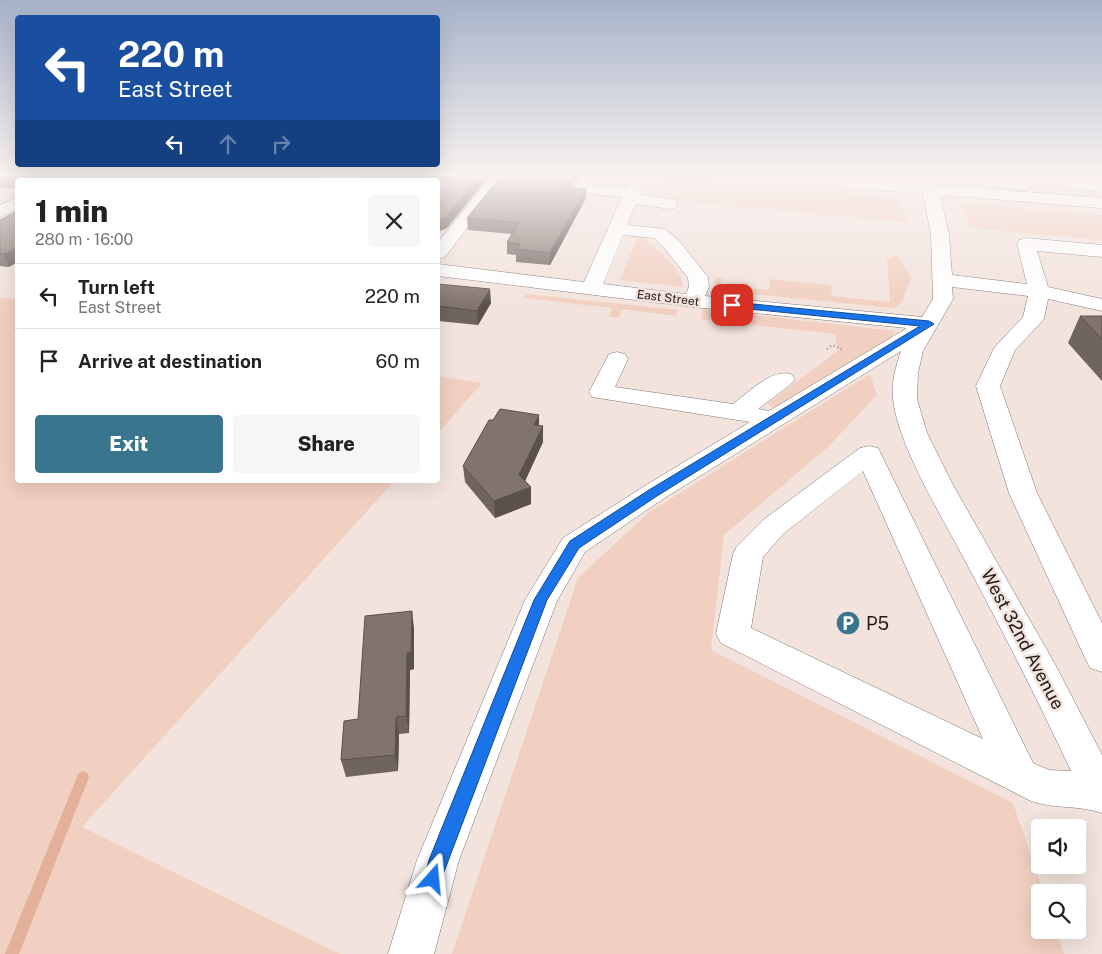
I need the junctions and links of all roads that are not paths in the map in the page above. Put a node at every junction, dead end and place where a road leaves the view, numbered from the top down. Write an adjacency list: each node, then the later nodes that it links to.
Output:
1 (466, 219): 5 (street)
2 (622, 219): 4 (street)
3 (937, 219): 8 (street, West 32nd Avenue)
4 (618, 229): 9 (street); 11 (street)
5 (440, 251)
6 (1102, 251): 10 (street)
7 (440, 270): 9 (street, East Street)
8 (942, 280): 10 (street); 13 (street, West 32nd Avenue)
9 (591, 288): 11 (street, East Street)
10 (1039, 291): 12 (street); 18 (street)
11 (693, 301): 13 (street, East Street)
12 (1102, 305)
13 (929, 324): 17 (street); 20 (street, West 32nd Avenue)
14 (617, 359): 16 (street)
15 (783, 379): 16 (street)
16 (738, 412): 17 (street)
17 (774, 420): 21 (street)
18 (1102, 658)
19 (1019, 775): 19 (street); 20 (street)
20 (1101, 793)
21 (411, 954)

